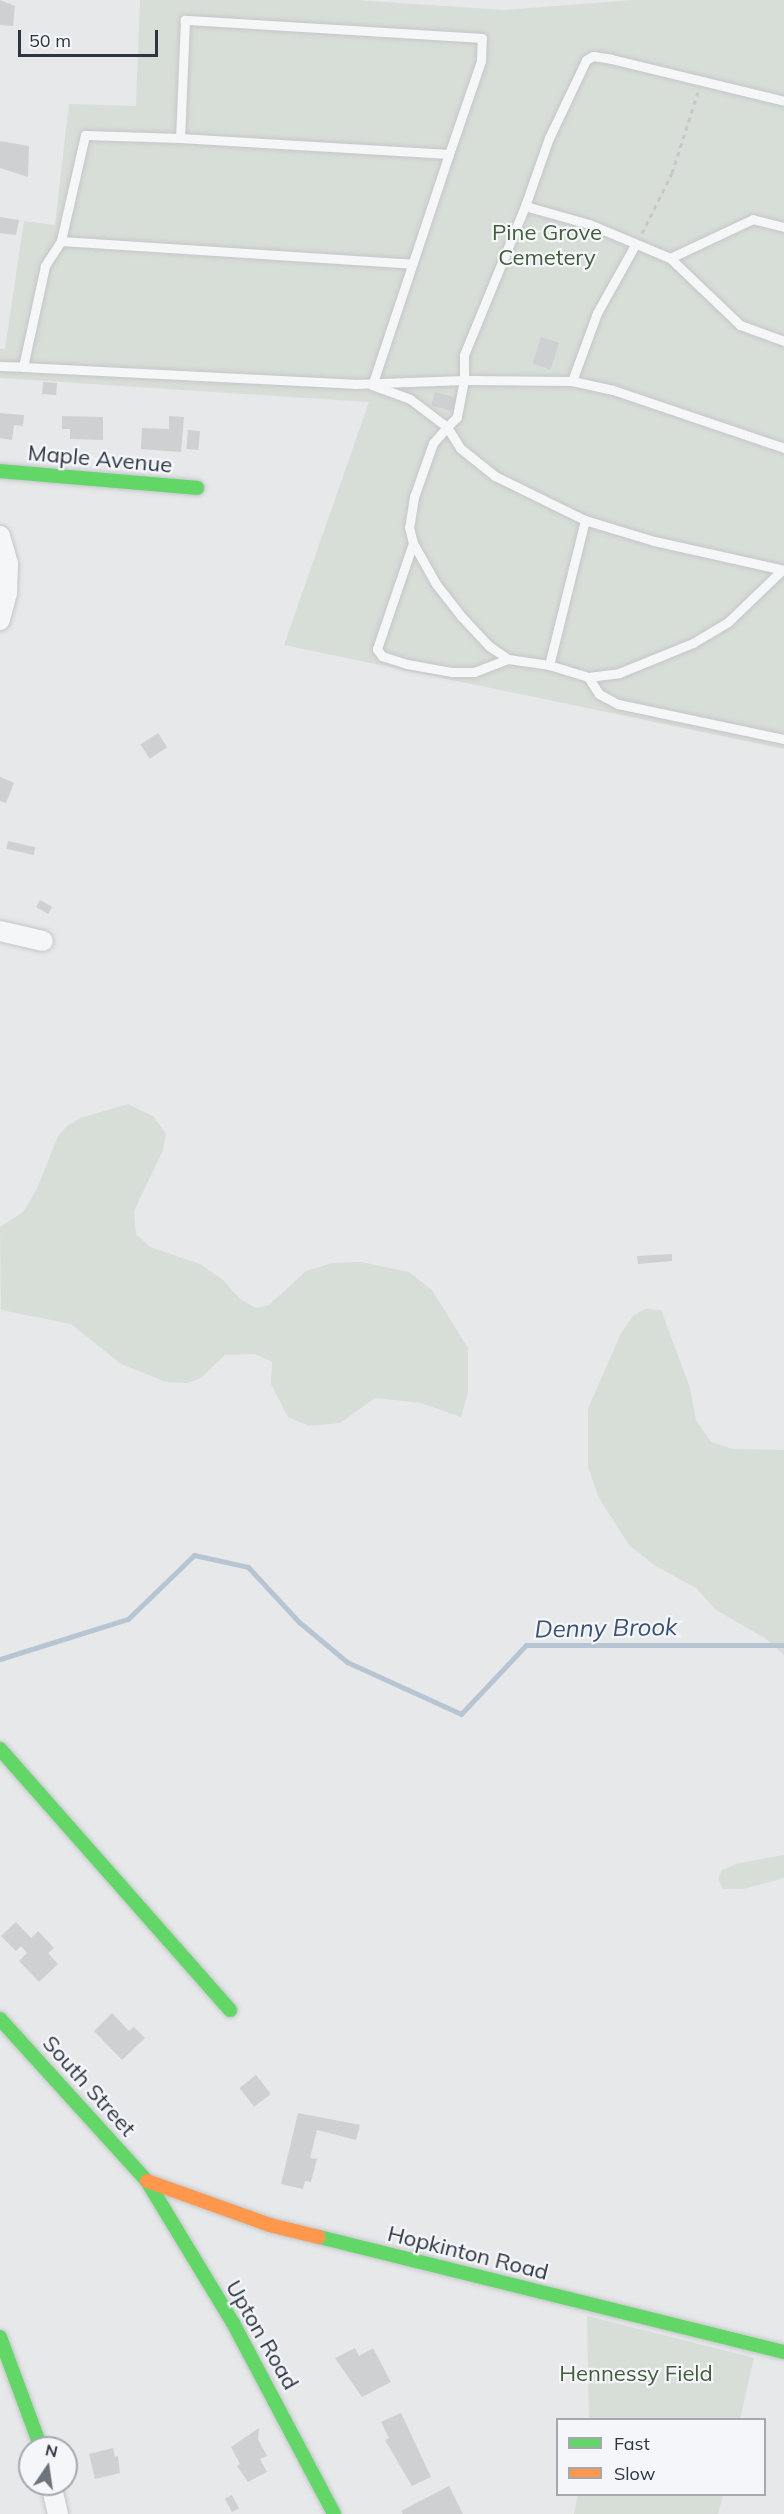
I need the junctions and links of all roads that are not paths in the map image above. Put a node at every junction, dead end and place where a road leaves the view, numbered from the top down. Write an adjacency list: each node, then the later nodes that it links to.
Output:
1 (784, 101): 4 (lane)
2 (180, 138): 3 (lane); 3 (lane); 6 (lane)
3 (449, 154): 9 (lane)
4 (525, 206): 7 (lane); 13 (lane)
5 (784, 227): 8 (lane)
6 (61, 241): 9 (lane); 12 (lane)
7 (635, 245): 8 (lane); 14 (lane)
8 (670, 258): 10 (lane)
9 (412, 264): 15 (lane)
10 (784, 341)
11 (0, 366): 12 (lane)
12 (23, 367): 15 (lane)
13 (464, 380): 14 (lane); 15 (lane); 16 (lane)
14 (572, 381): 17 (lane)
15 (372, 385): 16 (lane)
16 (447, 427): 20 (lane); 22 (lane)
17 (784, 448)
18 (0, 471): 19 (main road, Maple Avenue)
19 (197, 488)
20 (585, 520): 23 (lane); 26 (lane)
21 (0, 536): 24 (street)
22 (413, 543): 25 (lane); 25 (lane)
23 (783, 570): 27 (lane)
24 (0, 620)
25 (508, 659): 26 (lane)
26 (549, 665): 27 (lane)
27 (588, 677): 28 (lane)
28 (784, 739)
29 (0, 931): 30 (street)
30 (43, 941)
31 (0, 1749): 32 (main road)
32 (230, 2010)
33 (0, 2019): 34 (main road, South Street)
34 (147, 2181): 36 (main road, Hopkinton Road); 40 (main road, Upton Road)
35 (0, 2337): 37 (main road)
36 (784, 2352)
37 (37, 2436)
38 (54, 2496): 39 (street)
39 (58, 2514)
40 (334, 2514)

